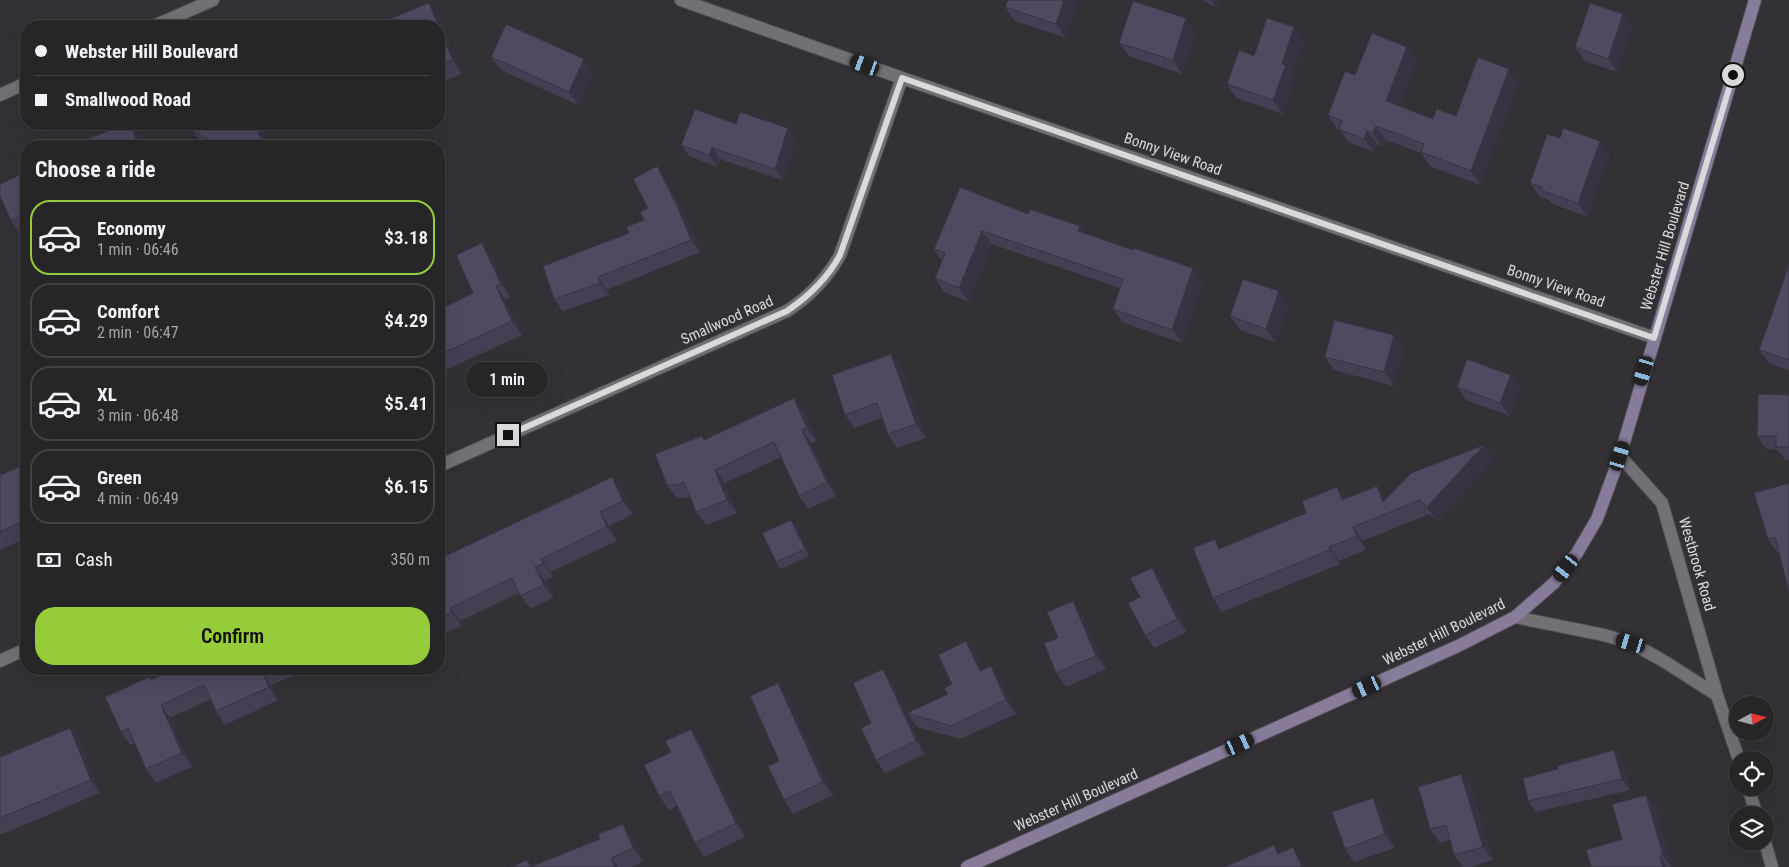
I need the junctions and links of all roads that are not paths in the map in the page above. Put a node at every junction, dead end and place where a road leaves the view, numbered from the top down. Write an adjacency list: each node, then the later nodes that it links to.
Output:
1 (213, 0): 4 (street)
2 (681, 0): 5 (street, Bonny View Road)
3 (1755, 0): 8 (street, Webster Hill Boulevard)
4 (168, 20)
5 (902, 78): 8 (street, Bonny View Road); 10 (street, Smallwood Road)
6 (20, 86): 7 (street)
7 (0, 95)
8 (1654, 338): 9 (street, Webster Hill Boulevard)
9 (1620, 456): 11 (street, Webster Hill Boulevard); 14 (street, Westbrook Road)
10 (445, 463)
11 (1515, 617): 14 (street); 17 (street, Webster Hill Boulevard)
12 (20, 653): 13 (street)
13 (0, 661)
14 (1718, 695): 15 (street, Westbrook Road)
15 (1736, 751)
16 (1768, 851): 18 (street)
17 (967, 867)
18 (1772, 867)

